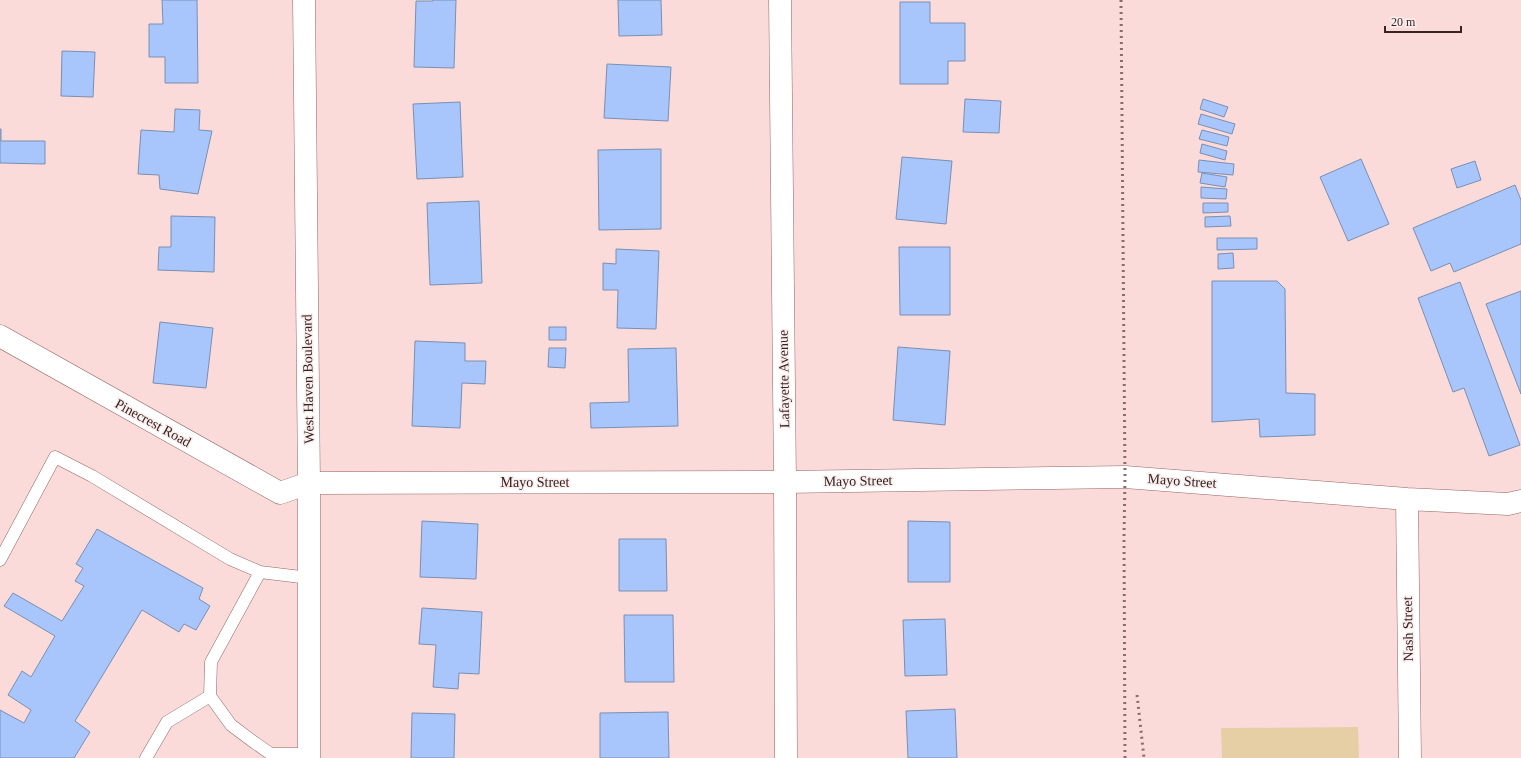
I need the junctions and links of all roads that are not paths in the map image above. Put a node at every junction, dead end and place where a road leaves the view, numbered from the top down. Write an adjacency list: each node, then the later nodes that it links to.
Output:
1 (304, 0): 5 (street, West Haven Boulevard)
2 (780, 0): 4 (street, Lafayette Avenue)
3 (0, 336): 5 (street, Pinecrest Road)
4 (785, 482): 5 (street, Mayo Street); 6 (street, Mayo Street); 14 (street, Lafayette Avenue)
5 (309, 483): 10 (street, West Haven Boulevard)
6 (1407, 499): 7 (street, Mayo Street); 15 (street, Nash Street)
7 (1521, 501)
8 (0, 560): 9 (lane)
9 (260, 572): 10 (lane); 11 (lane)
10 (309, 578): 12 (street, West Haven Boulevard)
11 (210, 696): 12 (lane); 13 (lane)
12 (309, 756)
13 (146, 758)
14 (786, 758)
15 (1410, 758)

